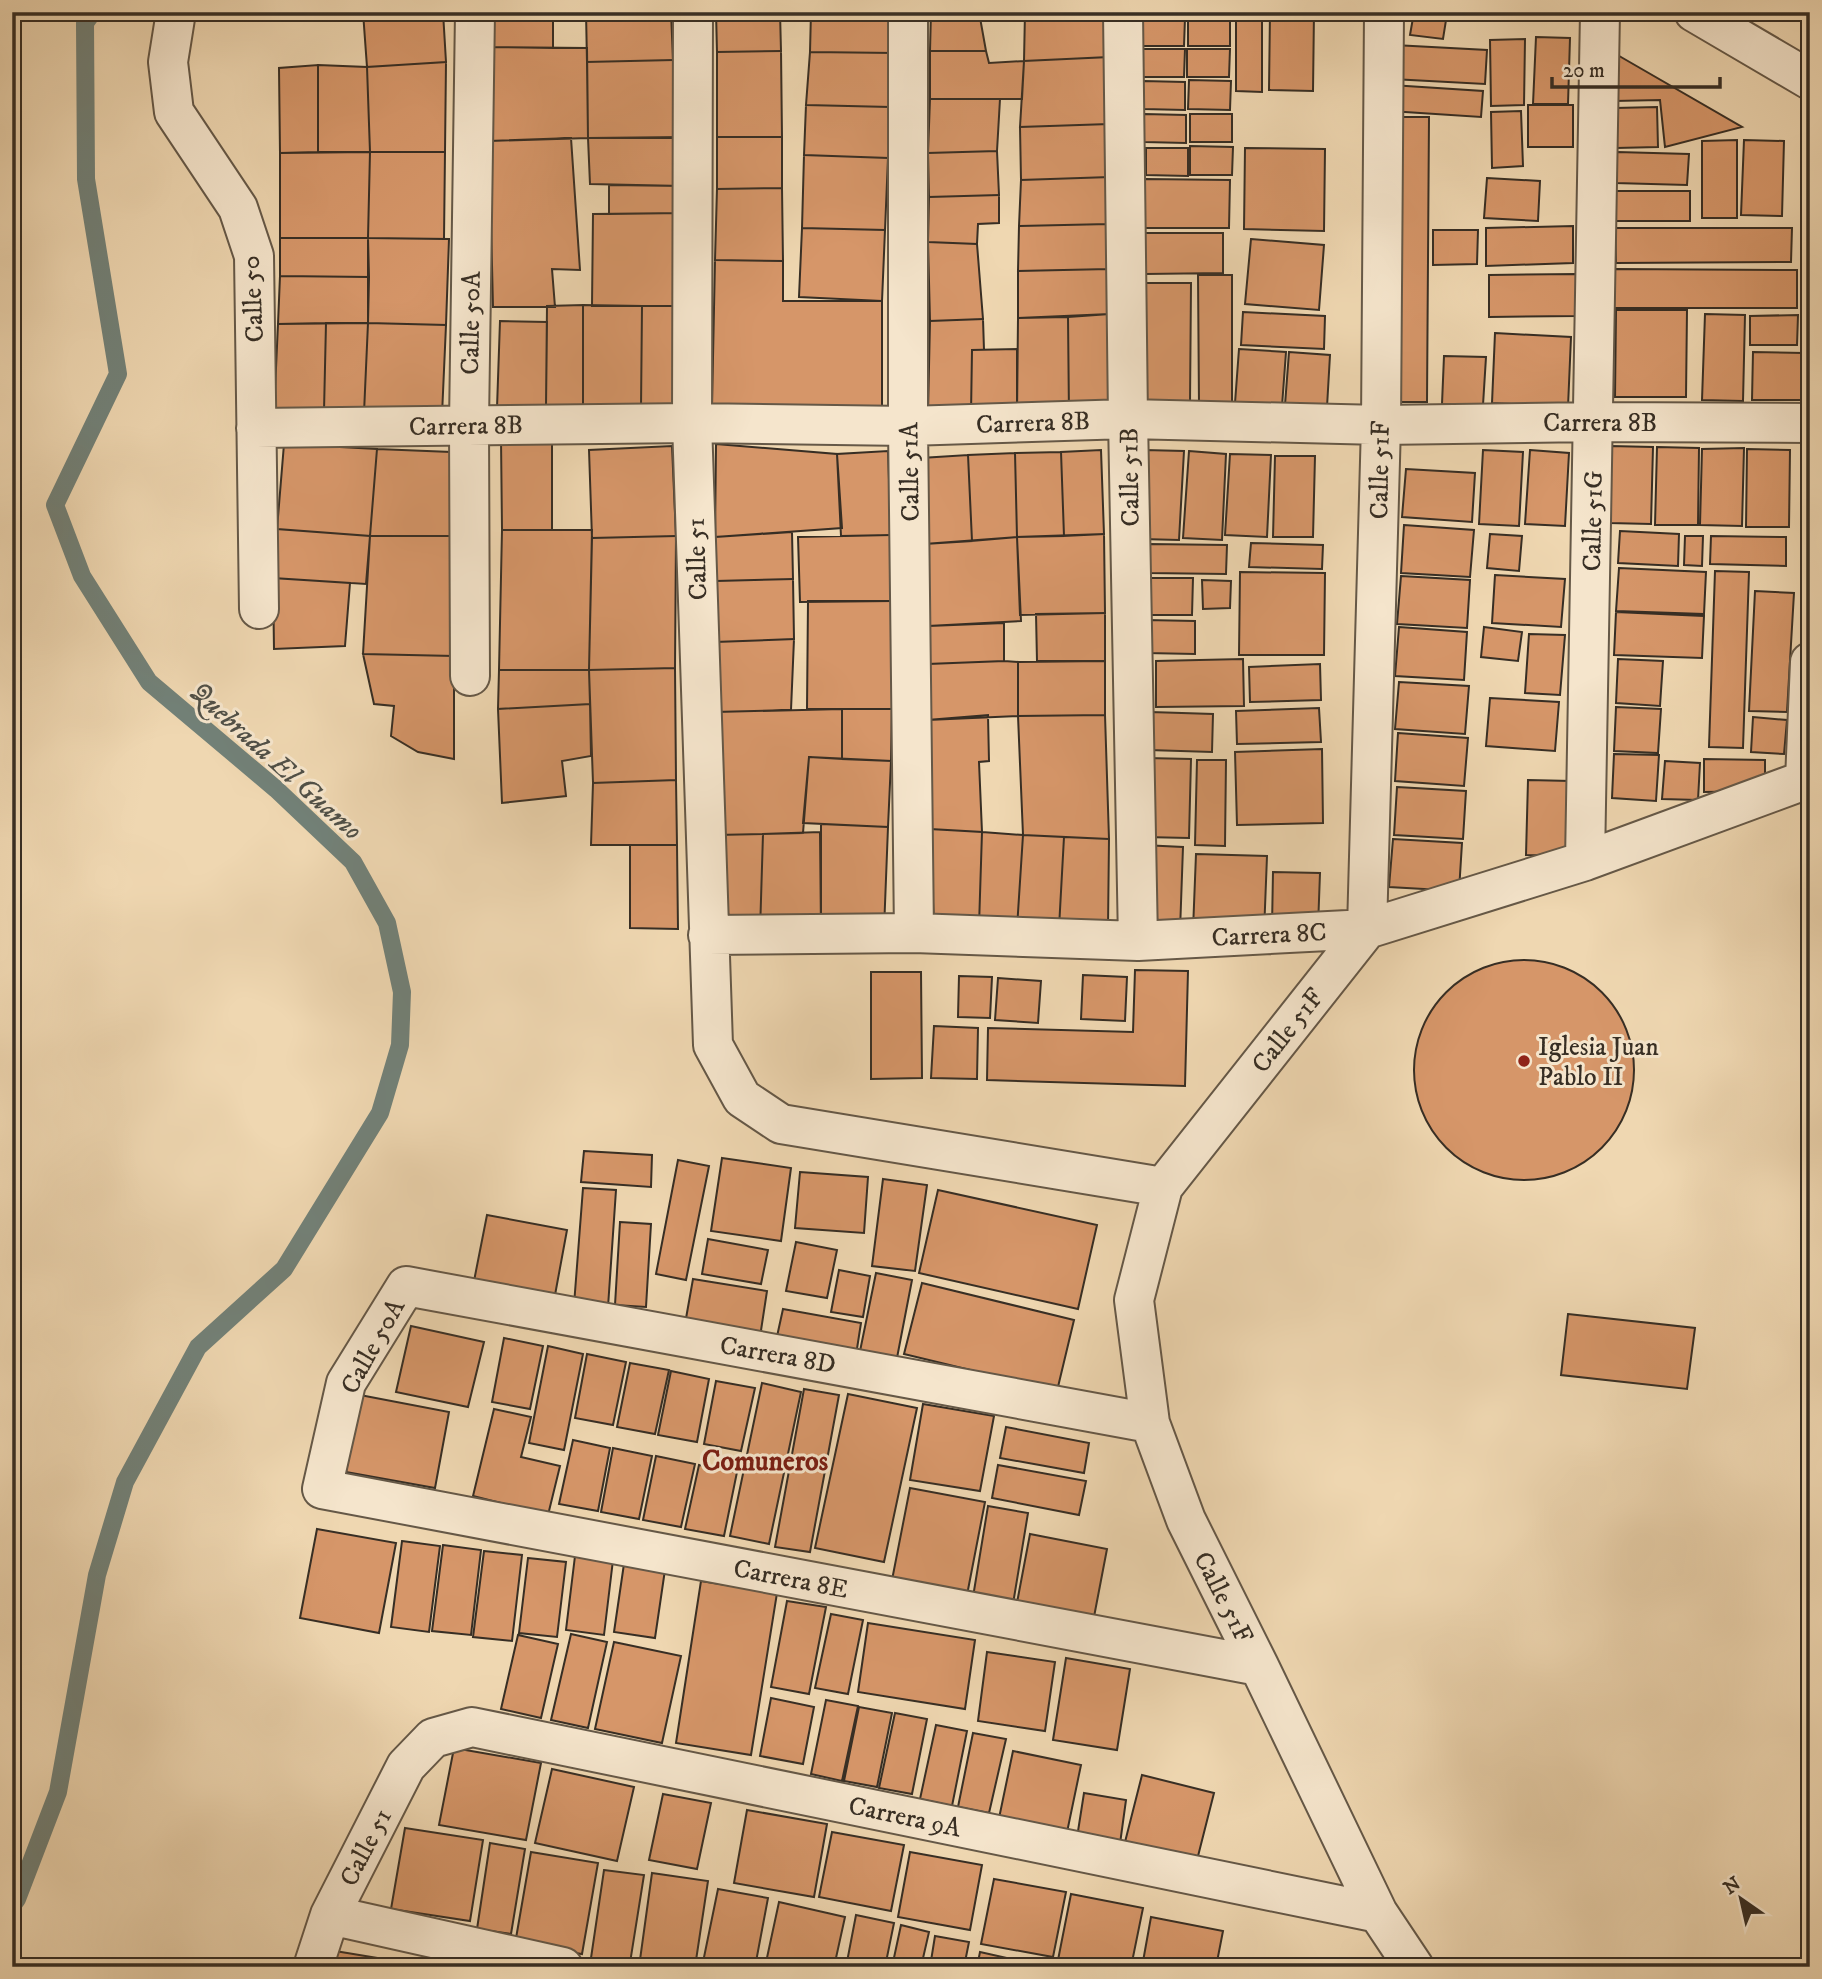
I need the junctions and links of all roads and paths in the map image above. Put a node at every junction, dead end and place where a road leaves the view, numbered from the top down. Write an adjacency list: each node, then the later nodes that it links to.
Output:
1 (176, 12): 17 (street, Calle 50)
2 (475, 12): 14 (street, Calle 50A)
3 (693, 12): 12 (street, Calle 51)
4 (908, 12): 16 (street, Calle 51A)
5 (1123, 12): 10 (street, Calle 51B)
6 (1384, 12): 15 (street, Calle 51F)
7 (1600, 12): 11 (street, Calle 51G)
8 (1694, 12): 9 (street)
9 (1810, 80)
10 (1128, 419): 15 (street, Carrera 8B); 16 (street, Carrera 8B); 25 (street, Calle 51B)
11 (1594, 422): 13 (street, Carrera 8B); 15 (street, Carrera 8B); 21 (street, Calle 51G)
12 (692, 423): 14 (street, Carrera 8B); 16 (street, Carrera 8B); 24 (street, Calle 51)
13 (1810, 423)
14 (469, 424): 17 (street, Carrera 8B); 20 (street, Calle 50A)
15 (1381, 425): 22 (street, Calle 51F)
16 (908, 426): 23 (street, Calle 51A)
17 (256, 428): 18 (street, Calle 50)
18 (259, 609)
19 (1810, 662): 21 (street, Carrera 8C)
20 (470, 676)
21 (1585, 861): 22 (street, Carrera 8C)
22 (1367, 929): 25 (street, Carrera 8C); 26 (street, Calle 51F)
23 (914, 933): 24 (street, Carrera 8C); 25 (street, Carrera 8C)
24 (708, 934): 26 (street, Calle 51)
25 (1138, 941)
26 (1163, 1187): 28 (street, Calle 51F)
27 (406, 1286): 28 (street, Carrera 8D); 29 (street, Calle 50A)
28 (1150, 1423): 30 (street, Calle 51F)
29 (322, 1489): 30 (street, Carrera 8E)
30 (1259, 1666): 32 (street, Calle 51F)
31 (433, 1738): 32 (street, Carrera 9A); 33 (street, Calle 51)
32 (1378, 1913): 36 (street, Calle 51F)
33 (330, 1915): 34 (street, Calle 51); 35 (street)
34 (313, 1967)
35 (563, 1967)
36 (1414, 1967)

